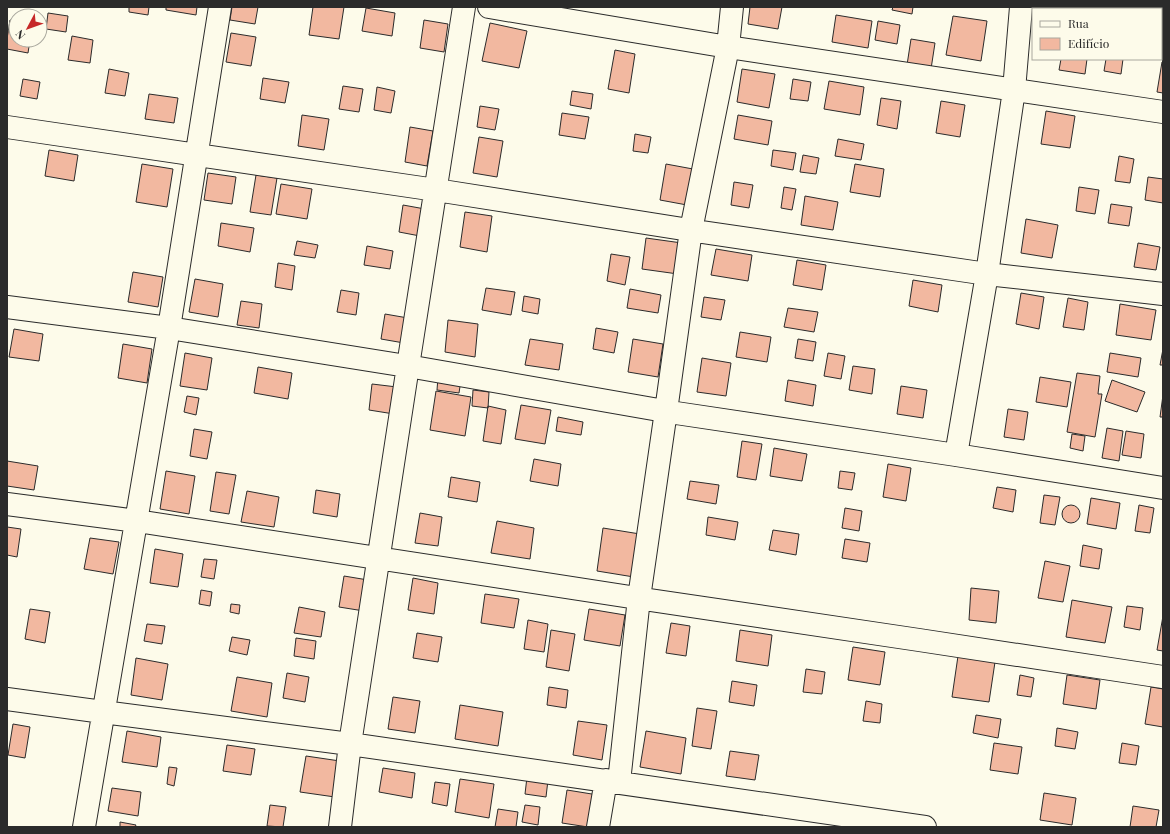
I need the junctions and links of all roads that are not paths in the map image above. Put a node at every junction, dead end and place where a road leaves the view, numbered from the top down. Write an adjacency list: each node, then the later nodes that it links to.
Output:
1 (220, 7): 10 (street)
2 (464, 7): 11 (street)
3 (489, 7): 6 (street)
4 (732, 7): 6 (street)
5 (1021, 7): 7 (street)
6 (728, 47): 7 (street); 12 (street)
7 (1014, 90): 8 (street); 13 (street)
8 (1163, 112)
9 (7, 127): 10 (street)
10 (196, 154): 11 (street); 16 (street)
11 (436, 190): 12 (street); 17 (street)
12 (691, 230): 13 (street); 18 (street)
13 (987, 274): 14 (street); 19 (street)
14 (1163, 294)
15 (7, 307): 16 (street)
16 (169, 328): 17 (street); 22 (street)
17 (408, 366): 18 (street); 23 (street)
18 (666, 411): 19 (street); 24 (street)
19 (956, 455): 20 (street)
20 (1163, 488)
21 (7, 504): 22 (street)
22 (137, 521): 23 (street); 27 (street)
23 (379, 558): 24 (street); 28 (street)
24 (639, 598): 25 (street); 29 (street)
25 (1163, 677)
26 (7, 699): 27 (street)
27 (103, 712): 28 (street); 30 (street)
28 (350, 744): 29 (street); 31 (street)
29 (612, 781): 32 (street); 33 (street)
30 (84, 827)
31 (340, 827)
32 (598, 827)
33 (925, 827)

